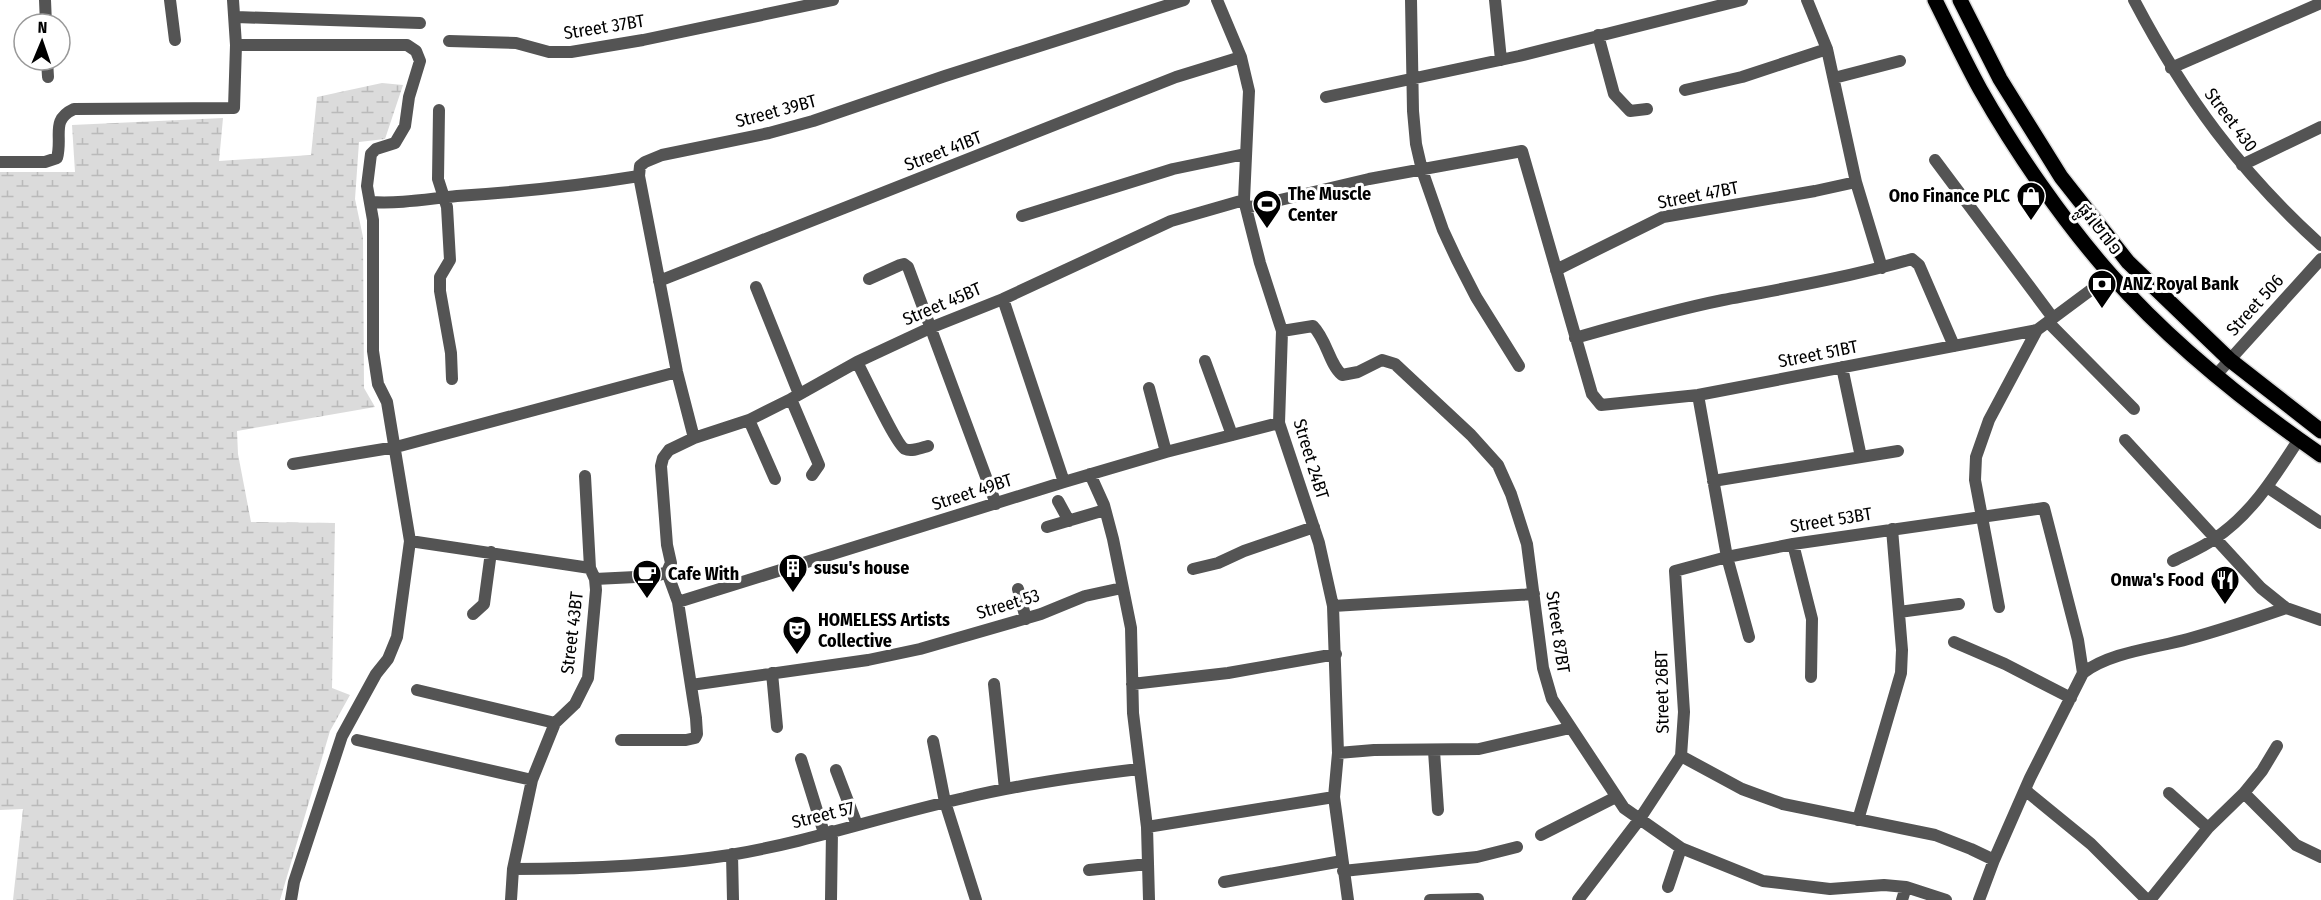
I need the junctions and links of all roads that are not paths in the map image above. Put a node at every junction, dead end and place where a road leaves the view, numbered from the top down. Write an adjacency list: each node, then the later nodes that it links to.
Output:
1 (170, 0): 18 (street)
2 (233, 0): 15 (street)
3 (833, 0): 14 (street, Street 37BT)
4 (1185, 0): 40 (street, Street 39BT)
5 (1217, 0): 22 (street, Street 24BT)
6 (1411, 0): 29 (street)
7 (1495, 0): 23 (street)
8 (1743, 0): 17 (street)
9 (1807, 0): 21 (street)
10 (1935, 0): 50 (main road, ផ្លូវ ២៧១)
11 (1960, 0): 61 (main road, ផ្លូវ ២៧១)
12 (2134, 0): 25 (street, Street 430)
13 (2321, 3): 25 (street)
14 (801, 4): 19 (street, Street 37BT)
15 (236, 17): 16 (street); 20 (street)
16 (420, 23)
17 (1598, 35): 23 (street); 32 (street)
18 (175, 40)
19 (449, 40)
20 (236, 45): 37 (street); 43 (street)
21 (1827, 49): 28 (street); 30 (street)
22 (1241, 57): 35 (street, Street 24BT); 52 (street, Street 41BT)
23 (1501, 60): 29 (street)
24 (1899, 61): 28 (street)
25 (2171, 68): 38 (street, Street 430)
26 (48, 72): 27 (street)
27 (48, 77)
28 (1834, 78): 41 (street)
29 (1413, 80): 31 (street); 39 (street)
30 (1685, 90)
31 (1326, 98)
32 (1647, 109)
33 (439, 110): 42 (street)
34 (2321, 127): 38 (street)
35 (1245, 154): 44 (street, Street 24BT); 45 (street)
36 (1935, 160): 55 (street)
37 (0, 162)
38 (2242, 165): 46 (street, Street 430)
39 (1422, 170): 44 (street, Street 45BT); 49 (street, Street 45BT); 64 (street)
40 (639, 176): 42 (street); 52 (street)
41 (1856, 182): 48 (street); 49 (street, Street 47BT)
42 (445, 198): 43 (street); 68 (street)
43 (370, 202): 81 (street)
44 (1245, 204): 54 (street, Street 45BT); 58 (street, Street 24BT)
45 (1022, 216)
46 (2321, 245)
47 (2321, 259): 61 (street, Street 506)
48 (1882, 268): 59 (street); 60 (street)
49 (1556, 270): 59 (street)
50 (2110, 275): 55 (street); 67 (main road, ផ្លូវ ២៧១)
51 (869, 279): 56 (street)
52 (659, 281): 66 (street)
53 (756, 287): 71 (street)
54 (1002, 299): 56 (street, Street 45BT); 92 (street)
55 (2050, 320): 57 (street); 72 (street)
56 (930, 328): 63 (street, Street 45BT); 95 (street)
57 (2037, 330): 60 (street, Street 51BT); 97 (street)
58 (1282, 331): 74 (street, Street 24BT); 115 (street, Street 87BT)
59 (1575, 338): 70 (street, Street 51BT)
60 (1954, 346): 65 (street, Street 51BT)
61 (2230, 360): 67 (street, Street 506); 75 (main road, ផ្លូវ ២៧១)
62 (1206, 361): 76 (street)
63 (857, 362): 71 (street, Street 45BT); 80 (street)
64 (1519, 366)
65 (1842, 367): 70 (street, Street 51BT); 85 (street)
66 (677, 372): 77 (street); 81 (street)
67 (2216, 375): 78 (main road, ផ្លូវ ២៧១)
68 (452, 379)
69 (1149, 388): 83 (street)
70 (1698, 395): 91 (street)
71 (795, 396): 73 (street, Street 45BT); 89 (street)
72 (2134, 409)
73 (749, 420): 77 (street, Street 45BT); 90 (street)
74 (1279, 423): 76 (street, Street 49BT); 101 (street, Street 24BT)
75 (2321, 432)
76 (1232, 435): 83 (street, Street 49BT)
77 (694, 438): 111 (street, Street 45BT)
78 (2298, 440): 84 (main road, ផ្លូវ ២៧១); 93 (street)
79 (2125, 441): 103 (street)
80 (928, 446)
81 (396, 447): 86 (street); 104 (street)
82 (1898, 451): 85 (street)
83 (1166, 452): 87 (street, Street 49BT)
84 (2321, 455)
85 (1861, 457): 91 (street)
86 (293, 464)
87 (1090, 474): 92 (street, Street 49BT); 96 (street)
88 (585, 476): 112 (street)
89 (812, 476)
90 (775, 479)
91 (1713, 481): 107 (street)
92 (1064, 482): 95 (street, Street 49BT)
93 (2267, 487): 99 (street); 103 (street)
94 (1058, 501): 98 (street)
95 (996, 504): 116 (street, Street 49BT)
96 (1105, 510): 98 (street); 113 (street)
97 (1983, 517): 102 (street, Street 53BT); 119 (street); 129 (street, Street 53BT)
98 (1069, 521): 100 (street)
99 (2321, 524)
100 (1047, 527)
101 (1314, 527): 110 (street); 118 (street, Street 24BT)
102 (1892, 529): 105 (street, Street 53BT); 121 (street)
103 (2215, 539): 108 (street); 120 (street)
104 (410, 541): 106 (street); 178 (street)
105 (1793, 544): 107 (street, Street 53BT); 130 (street)
106 (491, 552): 112 (street); 122 (street)
107 (1727, 557): 109 (street, Street 53BT); 125 (street)
108 (2173, 561)
109 (1687, 567): 145 (street, Street 26BT)
110 (1193, 569)
111 (668, 572): 112 (street, Street 43BT); 116 (street)
112 (593, 573): 136 (street, Street 43BT)
113 (1122, 588): 123 (street, Street 53); 132 (street)
114 (1018, 589): 123 (street)
115 (1534, 594): 118 (street); 138 (street, Street 87BT)
116 (678, 602): 133 (street)
117 (1959, 604): 121 (street)
118 (1333, 606): 127 (street, Street 24BT)
119 (1999, 607)
120 (2286, 608): 124 (street); 129 (street)
121 (1899, 612): 159 (street)
122 (473, 614)
123 (1026, 619): 128 (street, Street 53)
124 (2321, 620)
125 (1749, 637)
126 (1954, 642): 135 (street)
127 (1336, 654): 132 (street); 144 (street, Street 24BT)
128 (772, 673): 133 (street, Street 53); 137 (street)
129 (2083, 673): 135 (street)
130 (1811, 677)
131 (994, 684): 150 (street)
132 (1132, 684): 147 (street)
133 (691, 685): 140 (street)
134 (417, 690): 136 (street)
135 (2071, 698): 151 (street)
136 (555, 723): 149 (street, Street 43BT)
137 (777, 727)
138 (1570, 728): 143 (street); 155 (street, Street 87BT)
139 (357, 740): 149 (street)
140 (621, 740)
141 (933, 741): 156 (street)
142 (2277, 746): 153 (street)
143 (1434, 751): 144 (street); 157 (street)
144 (1338, 753): 154 (street, Street 24BT)
145 (1681, 756): 158 (street, Street 26BT); 159 (street)
146 (801, 759): 163 (street)
147 (1139, 769): 150 (street, Street 57); 161 (street)
148 (837, 770): 160 (street)
149 (532, 780): 172 (street, Street 43BT)
150 (1005, 789): 156 (street, Street 57)
151 (2025, 790): 169 (street); 191 (street)
152 (2169, 793): 162 (street)
153 (2244, 793): 162 (street); 168 (street)
154 (1334, 797): 161 (street); 171 (street, Street 24BT)
155 (1616, 797): 158 (street, Street 87BT); 164 (street)
156 (945, 802): 160 (street, Street 57); 182 (street)
157 (1438, 810)
158 (1639, 820): 166 (street, Street 87BT); 187 (street, Street 26BT)
159 (1858, 820): 169 (street)
160 (857, 825): 163 (street, Street 57)
161 (1147, 827): 170 (street)
162 (2208, 828): 191 (street)
163 (828, 832): 167 (street, Street 57); 181 (street)
164 (1541, 835)
165 (1517, 847): 171 (street)
166 (1681, 848): 175 (street); 177 (street, Street 87BT)
167 (732, 854): 172 (street, Street 57); 180 (street)
168 (2321, 857)
169 (1994, 860): 190 (street)
170 (1148, 864): 173 (street); 183 (street)
171 (1343, 866): 174 (street); 184 (street, Street 24BT)
172 (513, 869): 179 (street, Street 43BT)
173 (1089, 870)
174 (1224, 882)
175 (1668, 887)
176 (1906, 887): 177 (street, Street 87BT); 188 (street); 189 (street, Street 87BT)
177 (1830, 894)
178 (291, 900)
179 (511, 900)
180 (734, 900)
181 (831, 900)
182 (975, 900)
183 (1149, 900)
184 (1348, 900)
185 (1430, 900): 186 (street)
186 (1478, 900)
187 (1578, 900)
188 (1902, 900)
189 (1946, 900)
190 (1979, 900)
191 (2149, 900)

